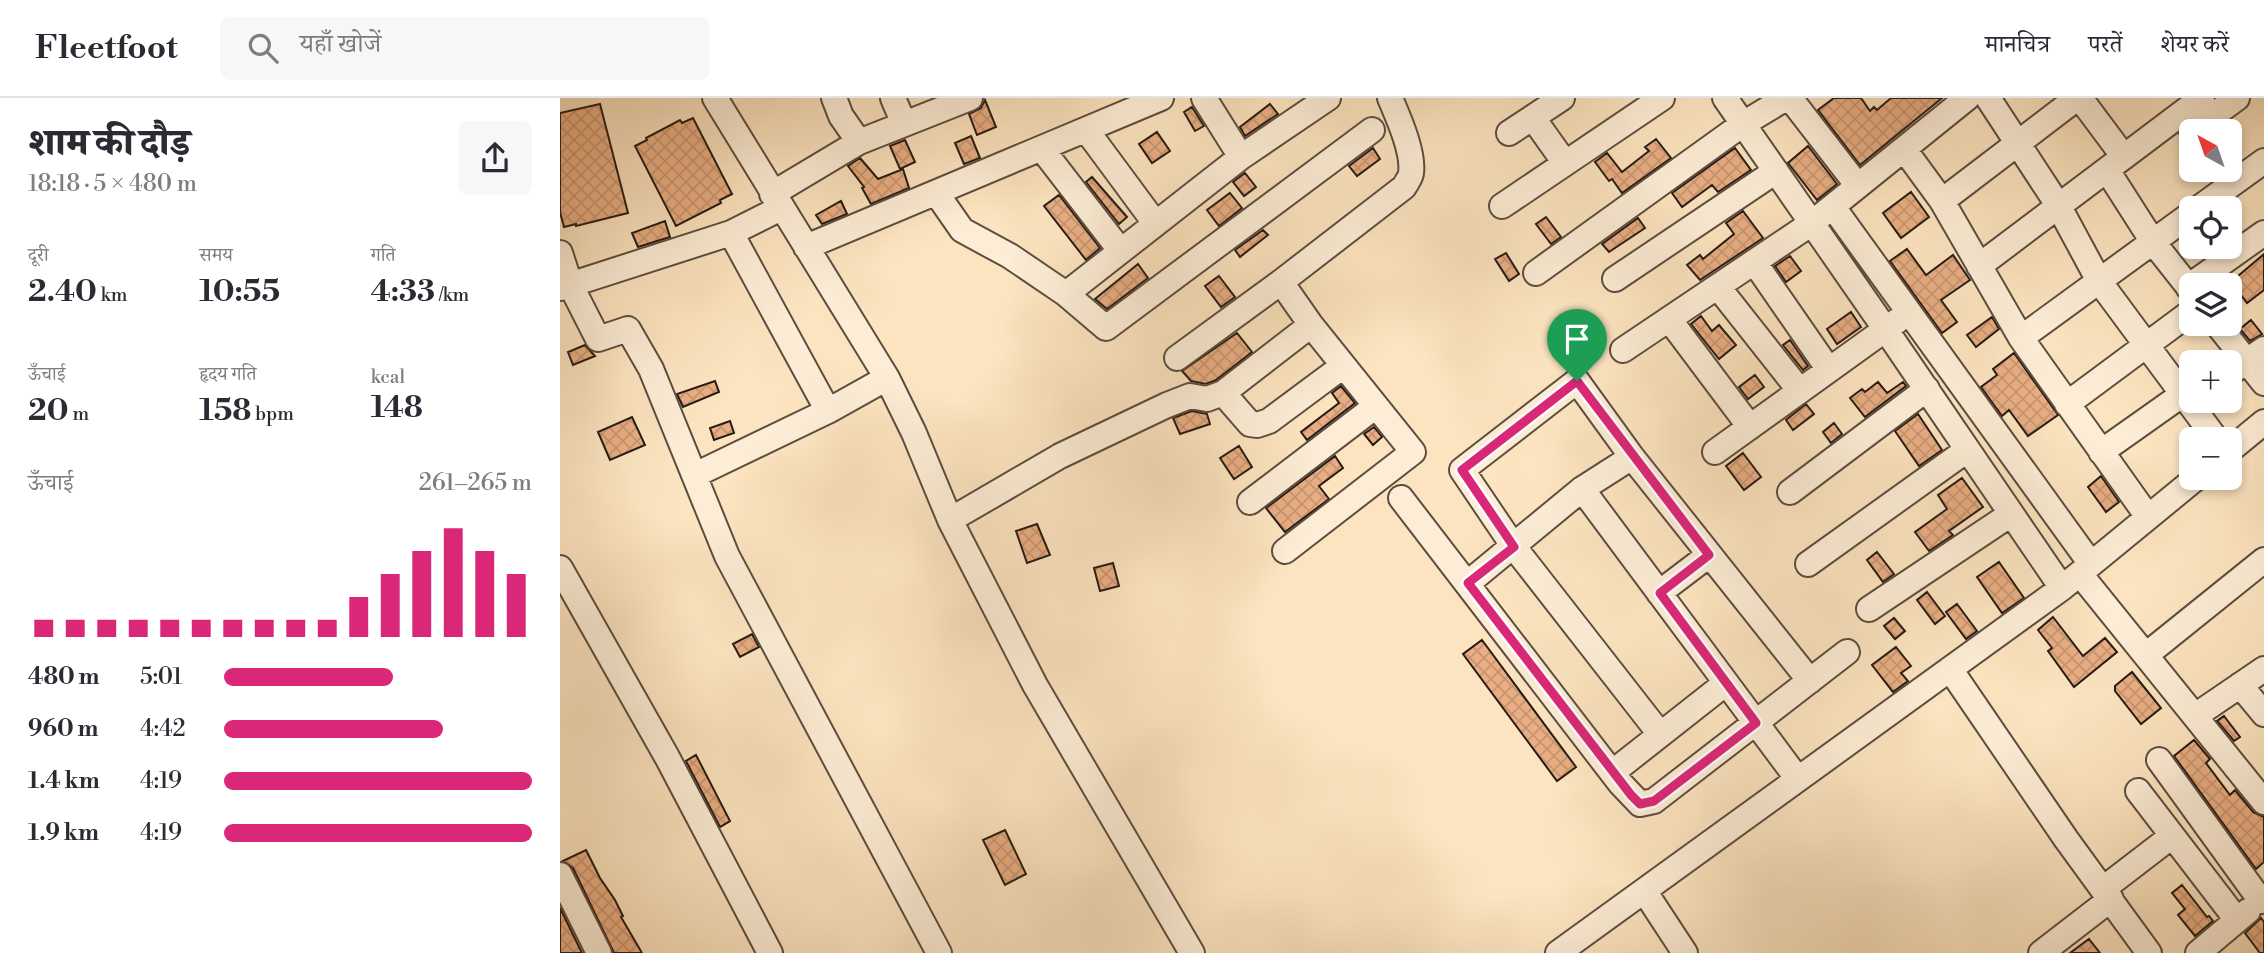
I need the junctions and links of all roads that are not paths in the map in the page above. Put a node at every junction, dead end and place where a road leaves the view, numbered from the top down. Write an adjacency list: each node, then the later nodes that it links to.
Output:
1 (715, 98): 41 (street)
2 (834, 98): 27 (street)
3 (893, 98): 21 (street)
4 (1161, 98): 25 (street)
5 (1205, 98): 31 (street)
6 (1328, 98): 31 (street)
7 (1390, 98): 62 (street)
8 (1562, 98): 18 (street)
9 (1662, 98): 33 (street)
10 (1725, 98): 22 (street)
11 (1788, 98): 22 (street); 38 (street)
12 (1967, 98): 30 (street)
13 (1988, 98): 28 (street)
14 (2078, 98): 28 (street); 34 (street)
15 (2202, 98): 19 (street)
16 (2237, 98): 20 (street)
17 (964, 99): 21 (street)
18 (1533, 118): 26 (street); 33 (street)
19 (2187, 119)
20 (2194, 119)
21 (904, 124): 27 (street)
22 (1743, 124): 36 (street); 57 (street)
23 (2179, 127): 34 (street)
24 (1372, 130): 65 (street)
25 (1087, 131): 29 (street); 46 (street)
26 (1509, 133)
27 (859, 142): 41 (street)
28 (2019, 143): 42 (street); 43 (street)
29 (1042, 149): 39 (street); 53 (street)
30 (1904, 149): 38 (street); 42 (street)
31 (1241, 157): 46 (street)
32 (2264, 161): 35 (street)
33 (1566, 163): 44 (street)
34 (2115, 163): 43 (street); 51 (street)
35 (2242, 170)
36 (1776, 171): 47 (street); 60 (street)
37 (2219, 182): 40 (street)
38 (1858, 186): 45 (street)
39 (937, 194): 52 (street); 65 (street)
40 (2208, 196)
41 (776, 201): 49 (street); 52 (street)
42 (1942, 201): 56 (street)
43 (2058, 205): 56 (street); 61 (street)
44 (1502, 206)
45 (1833, 206): 47 (street); 66 (street)
46 (1155, 223): 53 (street)
47 (1812, 223): 55 (street); 70 (street)
48 (2179, 223): 51 (street)
49 (731, 233): 63 (street); 88 (street)
50 (2264, 233): 58 (street)
51 (2153, 242): 59 (street); 61 (street)
52 (806, 247): 79 (street)
53 (1120, 250): 65 (street)
54 (560, 253): 63 (street)
55 (1755, 262): 64 (street); 78 (street)
56 (1979, 266): 72 (street)
57 (1536, 273)
58 (2211, 273)
59 (2179, 275)
60 (1615, 279)
61 (2099, 281): 72 (street); 73 (street)
62 (1282, 282): 69 (street); 75 (street)
63 (565, 286): 96 (street)
64 (1718, 287): 67 (street); 83 (street)
65 (1066, 294)
66 (1909, 312): 70 (street); 111 (street)
67 (1669, 320): 74 (street); 90 (street)
68 (2179, 321): 73 (street)
69 (1311, 325): 77 (street); 84 (street)
70 (1886, 330): 78 (street); 82 (street)
71 (2227, 336): 76 (street)
72 (2021, 338): 85 (street)
73 (2147, 345): 81 (street); 85 (street)
74 (1623, 350)
75 (1177, 358)
76 (2247, 361): 80 (street)
77 (1343, 366): 84 (street); 87 (street)
78 (1829, 370): 83 (street)
79 (887, 378): 88 (street); 104 (street)
80 (2264, 383)
81 (2179, 386)
82 (1927, 389): 92 (street); 99 (street)
83 (1800, 391): 90 (street)
84 (1223, 393): 104 (street)
85 (2067, 404): 94 (street)
86 (2179, 404): 94 (street)
87 (1376, 406): 101 (street); 106 (street)
88 (828, 411): 96 (street)
89 (2264, 422): 91 (street)
90 (1750, 427): 93 (street)
91 (2242, 440)
92 (1967, 450): 102 (street); 109 (street)
93 (1715, 452)
94 (2101, 452): 103 (street)
95 (1632, 457): 97 (street); 105 (street); 107 (street)
96 (695, 475): 139 (street)
97 (1582, 489): 105 (street); 113 (street)
98 (2181, 490): 103 (street)
99 (1790, 492)
100 (1401, 498): 112 (street)
101 (1250, 502)
102 (2011, 514): 111 (street); 114 (street)
103 (2148, 517): 111 (street)
104 (950, 520): 140 (street)
105 (1514, 547): 112 (street); 125 (street)
106 (1285, 551)
107 (1709, 555): 113 (street); 119 (street)
108 (2264, 560): 116 (street)
109 (1808, 564)
110 (560, 568): 138 (street)
111 (2077, 575): 116 (street); 118 (street)
112 (1468, 583): 127 (street)
113 (1660, 593): 120 (street)
114 (1870, 609)
115 (1847, 652): 119 (street)
116 (2146, 655): 123 (street)
117 (2264, 668): 121 (street)
118 (1950, 669): 128 (street); 134 (street)
119 (1810, 681): 124 (street)
120 (1726, 682): 124 (street); 125 (street)
121 (2241, 685): 122 (street); 123 (street)
122 (2264, 714)
123 (2195, 716): 130 (street)
124 (1756, 723): 127 (street); 128 (street)
125 (1660, 734): 127 (street)
126 (2159, 760): 135 (street)
127 (1613, 772)
128 (1797, 778): 133 (street)
129 (2138, 791): 131 (street)
130 (2264, 802)
131 (2172, 835): 134 (street); 136 (street)
132 (560, 875): 137 (street)
133 (1644, 892): 141 (street); 142 (street)
134 (2107, 894): 143 (street); 144 (street)
135 (2262, 900): 136 (street)
136 (2237, 920): 145 (street)
137 (599, 953)
138 (770, 953)
139 (939, 953)
140 (1192, 953)
141 (1559, 953)
142 (1685, 953)
143 (2040, 953)
144 (2149, 953)
145 (2198, 953)

